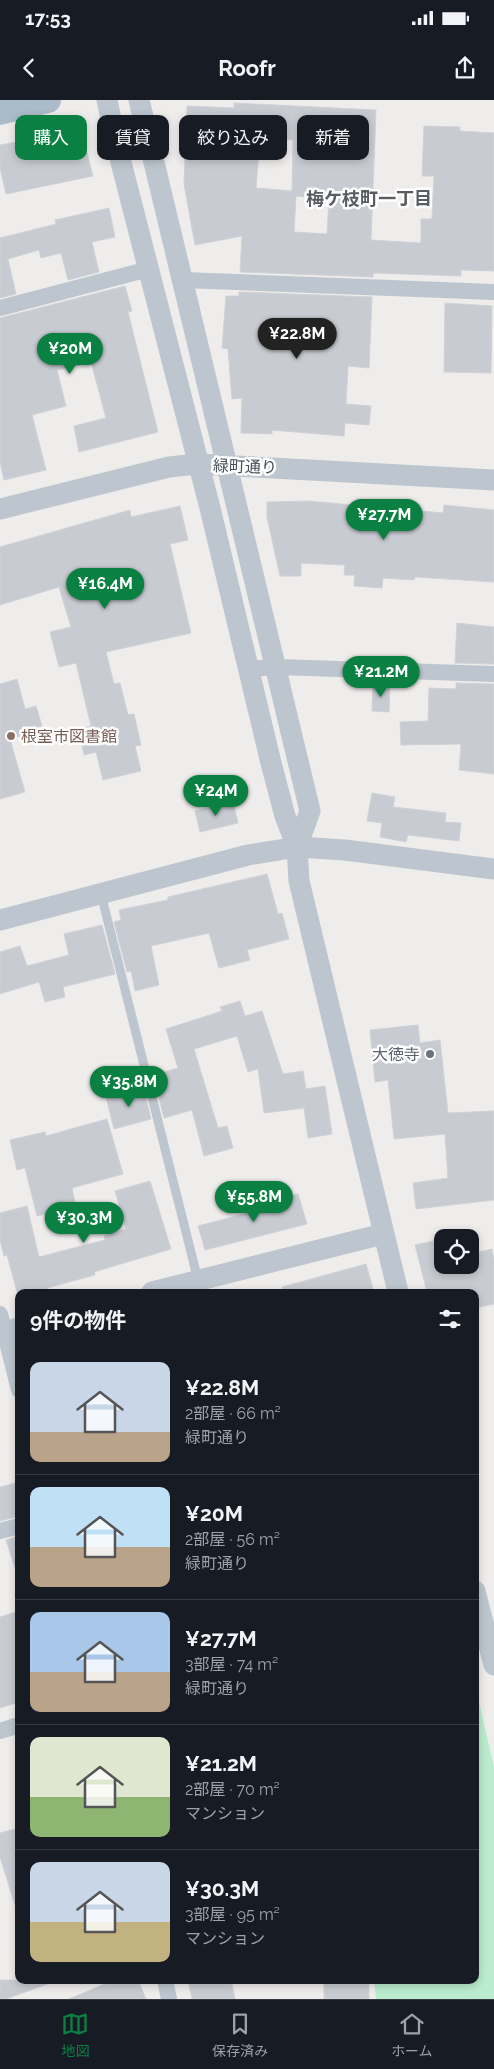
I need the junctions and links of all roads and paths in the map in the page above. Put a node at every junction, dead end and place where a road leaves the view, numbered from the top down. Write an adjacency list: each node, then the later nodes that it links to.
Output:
1 (48, 100): 4 (main road)
2 (107, 100): 5 (street)
3 (139, 100): 6 (street)
4 (0, 112)
5 (149, 269): 8 (street); 9 (street)
6 (182, 280): 7 (street); 10 (street)
7 (494, 292)
8 (0, 308)
9 (198, 464): 10 (street, 緑町通り); 12 (street, 緑町通り); 14 (street)
10 (228, 464): 11 (street, 緑町通り); 13 (street)
11 (494, 480)
12 (0, 508)
13 (277, 667): 14 (street); 15 (street); 16 (street)
14 (249, 669): 16 (street)
15 (494, 674)
16 (296, 847): 17 (street); 18 (street); 20 (street)
17 (494, 869)
18 (101, 894): 19 (street); 21 (lane)
19 (0, 920)
20 (383, 1234): 21 (street); 23 (street)
21 (200, 1286): 22 (street)
22 (176, 1289)
23 (397, 1289)
24 (6, 1326): 25 (street)
25 (15, 1370)
26 (15, 1527): 27 (street)
27 (0, 1531)
28 (479, 1607): 29 (street)
29 (494, 1665)
30 (15, 1726): 31 (street)
31 (0, 1730)
32 (166, 1984): 33 (street)
33 (169, 1999)

